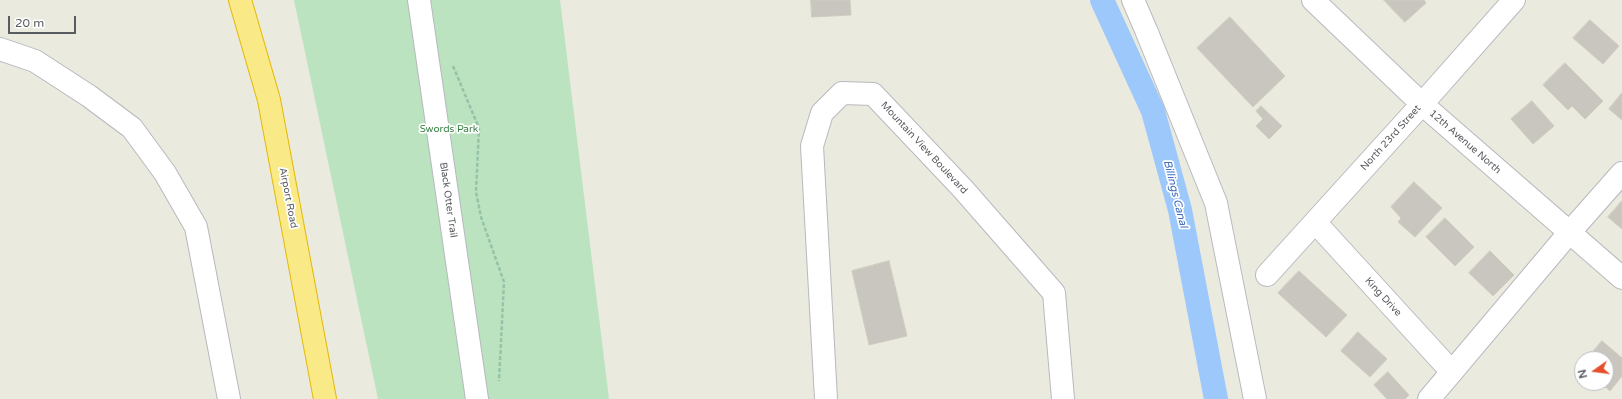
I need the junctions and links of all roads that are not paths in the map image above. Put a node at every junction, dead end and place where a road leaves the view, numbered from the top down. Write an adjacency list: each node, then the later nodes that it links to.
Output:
1 (240, 0): 15 (highway, Airport Road)
2 (419, 0): 16 (street, Black Otter Trail)
3 (1133, 0): 19 (street)
4 (1313, 0): 7 (street, 12th Avenue North)
5 (1514, 0): 7 (street, North 23rd Street)
6 (0, 49): 14 (street)
7 (1422, 104): 9 (street, North 23rd Street); 10 (street, 12th Avenue North)
8 (1622, 173): 10 (street)
9 (1315, 222): 11 (street, North 23rd Street); 13 (street, King Drive)
10 (1569, 233): 12 (street, 12th Avenue North); 13 (street)
11 (1267, 275)
12 (1622, 278)
13 (1452, 372): 20 (street)
14 (229, 399)
15 (325, 399)
16 (477, 399)
17 (826, 399): 18 (street, Mountain View Boulevard)
18 (1063, 399)
19 (1255, 399)
20 (1429, 399)

